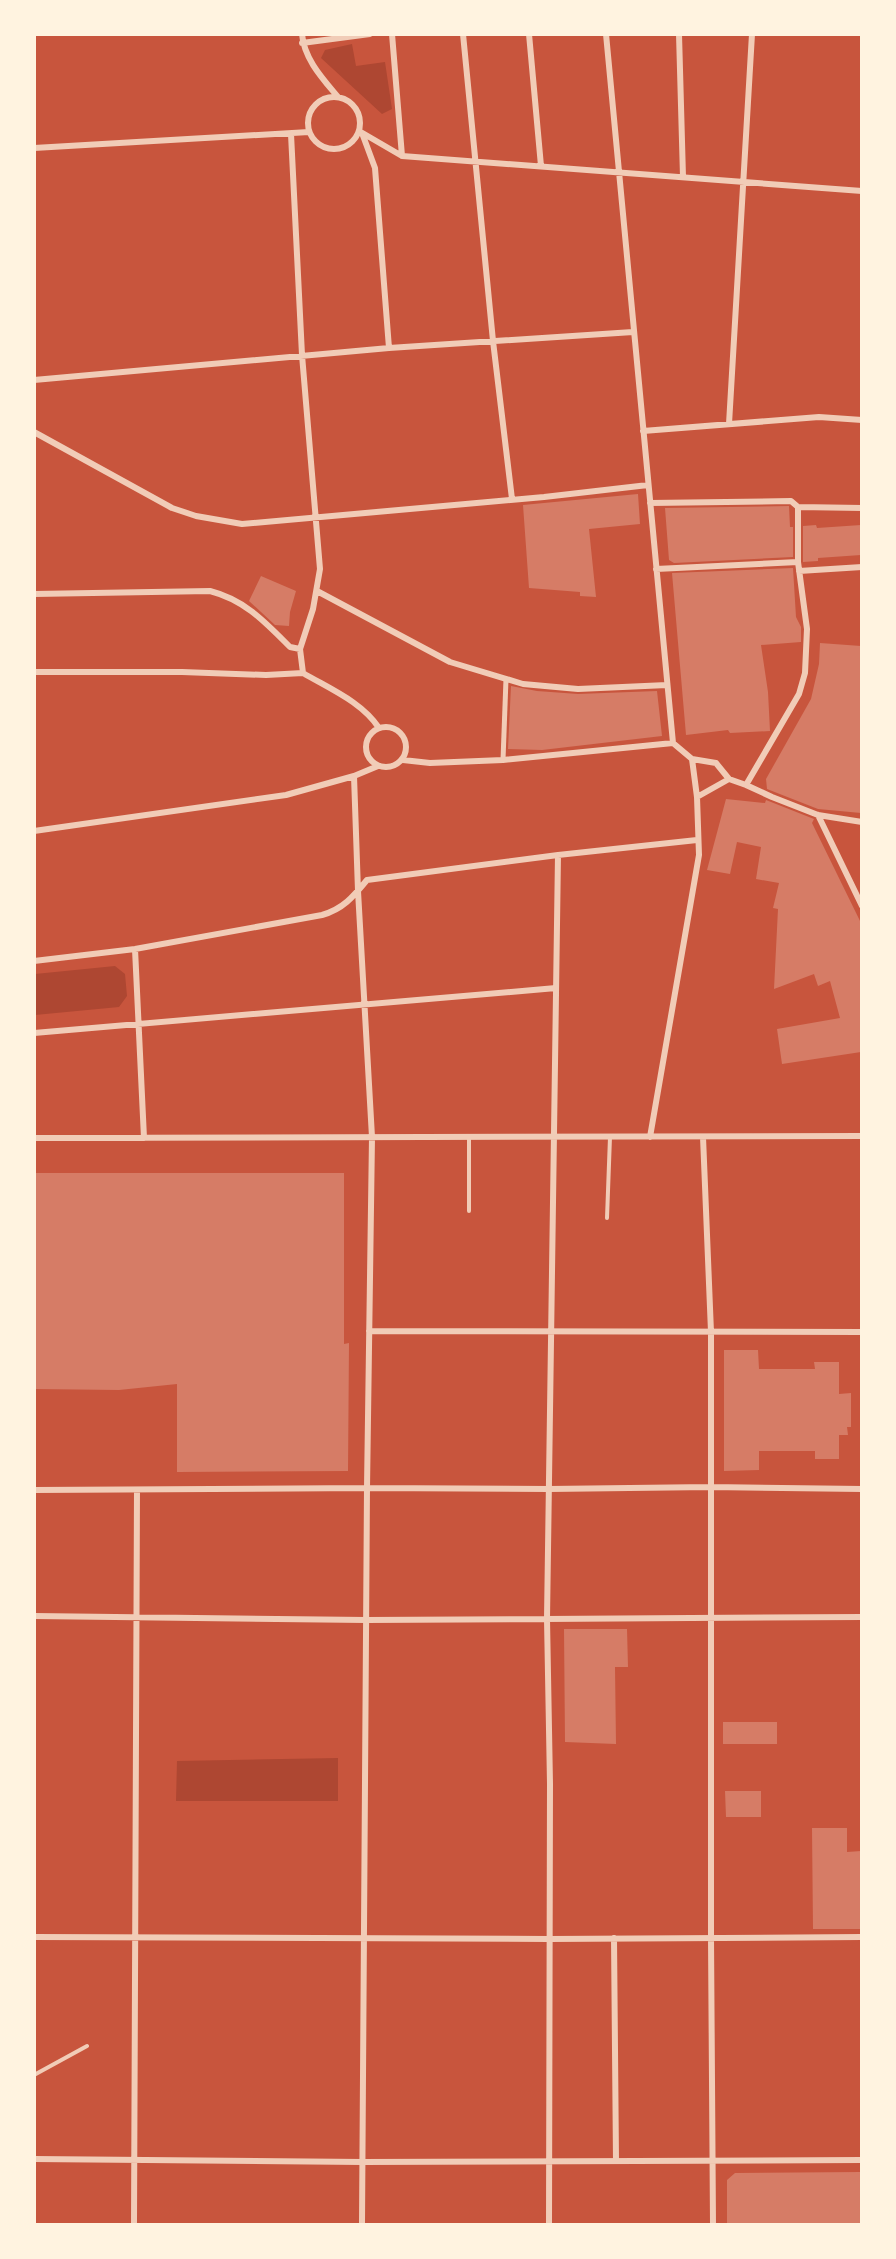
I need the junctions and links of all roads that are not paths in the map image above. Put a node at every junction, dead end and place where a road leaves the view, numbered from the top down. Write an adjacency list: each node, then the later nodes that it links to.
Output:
1 (302, 34): 9 (street)
2 (370, 34): 9 (street)
3 (392, 34): 15 (street)
4 (463, 34): 16 (street)
5 (529, 34): 17 (street)
6 (606, 34): 18 (street)
7 (680, 34): 19 (street)
8 (752, 34): 20 (street)
9 (302, 43): 10 (street)
10 (338, 97): 11 (street); 12 (street)
11 (309, 132): 12 (street); 13 (street)
12 (360, 132): 15 (street); 24 (street)
13 (291, 134): 14 (street); 25 (street)
14 (34, 148)
15 (402, 156): 16 (street)
16 (475, 163): 17 (street); 23 (street)
17 (541, 166): 18 (street)
18 (619, 173): 19 (street); 22 (street)
19 (683, 177): 20 (street)
20 (744, 182): 21 (street); 28 (street)
21 (861, 191)
22 (633, 332): 23 (street); 29 (street)
23 (493, 341): 24 (street); 32 (street)
24 (389, 348): 25 (street)
25 (302, 355): 26 (street); 36 (street)
26 (34, 380)
27 (861, 420): 28 (street)
28 (729, 424): 29 (street)
29 (643, 431): 31 (street)
30 (34, 432): 36 (street)
31 (648, 485): 32 (street); 33 (street)
32 (512, 499): 36 (street)
33 (650, 502): 34 (street); 39 (street)
34 (798, 507): 35 (street); 37 (street)
35 (861, 508)
36 (315, 519): 41 (street)
37 (798, 561): 39 (street); 40 (street)
38 (861, 567): 40 (street)
39 (656, 569): 47 (street)
40 (800, 571): 56 (street)
41 (317, 591): 43 (street); 46 (street)
42 (34, 594): 43 (street)
43 (300, 650): 45 (street)
44 (34, 672): 45 (street)
45 (303, 673): 48 (street)
46 (506, 679): 47 (street); 52 (street)
47 (668, 685): 49 (street)
48 (379, 728): 51 (street); 53 (street)
49 (673, 743): 50 (street); 52 (street)
50 (692, 759): 55 (street); 57 (street)
51 (403, 760): 52 (street); 53 (street)
52 (503, 760)
53 (378, 766): 54 (street)
54 (354, 776): 60 (street); 63 (street)
55 (729, 779): 56 (street); 57 (street)
56 (746, 785): 58 (street)
57 (697, 797): 61 (street)
58 (818, 815): 59 (street); 64 (street)
59 (861, 822)
60 (34, 831)
61 (697, 840): 62 (street); 76 (street)
62 (558, 855): 63 (street); 67 (street)
63 (358, 891): 65 (street); 68 (street)
64 (861, 906)
65 (135, 950): 66 (street); 69 (street)
66 (34, 961)
67 (556, 988): 68 (street); 74 (street)
68 (364, 1004): 69 (street); 72 (street)
69 (139, 1023): 70 (street); 79 (street)
70 (34, 1033)
71 (861, 1136): 77 (street)
72 (372, 1137): 73 (street); 79 (street); 83 (street)
73 (469, 1137): 74 (street); 80 (lane)
74 (554, 1137): 75 (street); 82 (street)
75 (610, 1137): 76 (street); 81 (lane)
76 (650, 1137): 77 (street)
77 (703, 1137): 84 (street)
78 (34, 1138): 79 (street)
79 (144, 1138)
80 (469, 1211)
81 (607, 1218)
82 (551, 1330): 83 (street); 84 (street); 91 (street)
83 (369, 1331): 87 (street)
84 (711, 1332): 85 (street); 86 (street)
85 (861, 1332)
86 (710, 1487): 88 (street); 91 (street); 94 (street)
87 (367, 1488): 90 (street); 91 (street); 97 (street)
88 (861, 1489)
89 (34, 1490): 90 (street)
90 (137, 1490): 93 (street)
91 (549, 1490): 96 (street)
92 (34, 1616): 93 (street)
93 (136, 1617): 97 (street); 100 (street)
94 (711, 1617): 95 (street); 96 (street); 103 (street)
95 (861, 1617)
96 (547, 1619): 97 (street); 104 (street)
97 (366, 1620): 101 (street)
98 (34, 1937): 100 (street)
99 (861, 1937): 103 (street)
100 (134, 1938): 101 (street); 109 (street)
101 (364, 1938): 104 (street); 112 (street)
102 (615, 1938): 103 (street); 104 (street); 113 (street)
103 (711, 1938): 111 (street)
104 (549, 1939): 110 (street)
105 (87, 2046): 106 (lane)
106 (34, 2075)
107 (34, 2159): 109 (street)
108 (861, 2160): 111 (street)
109 (133, 2161): 112 (street); 114 (street)
110 (549, 2161): 112 (street); 113 (street); 116 (street)
111 (713, 2161): 113 (street); 117 (street)
112 (363, 2162): 115 (street)
113 (616, 2162)
114 (134, 2224)
115 (362, 2224)
116 (549, 2224)
117 (713, 2224)

